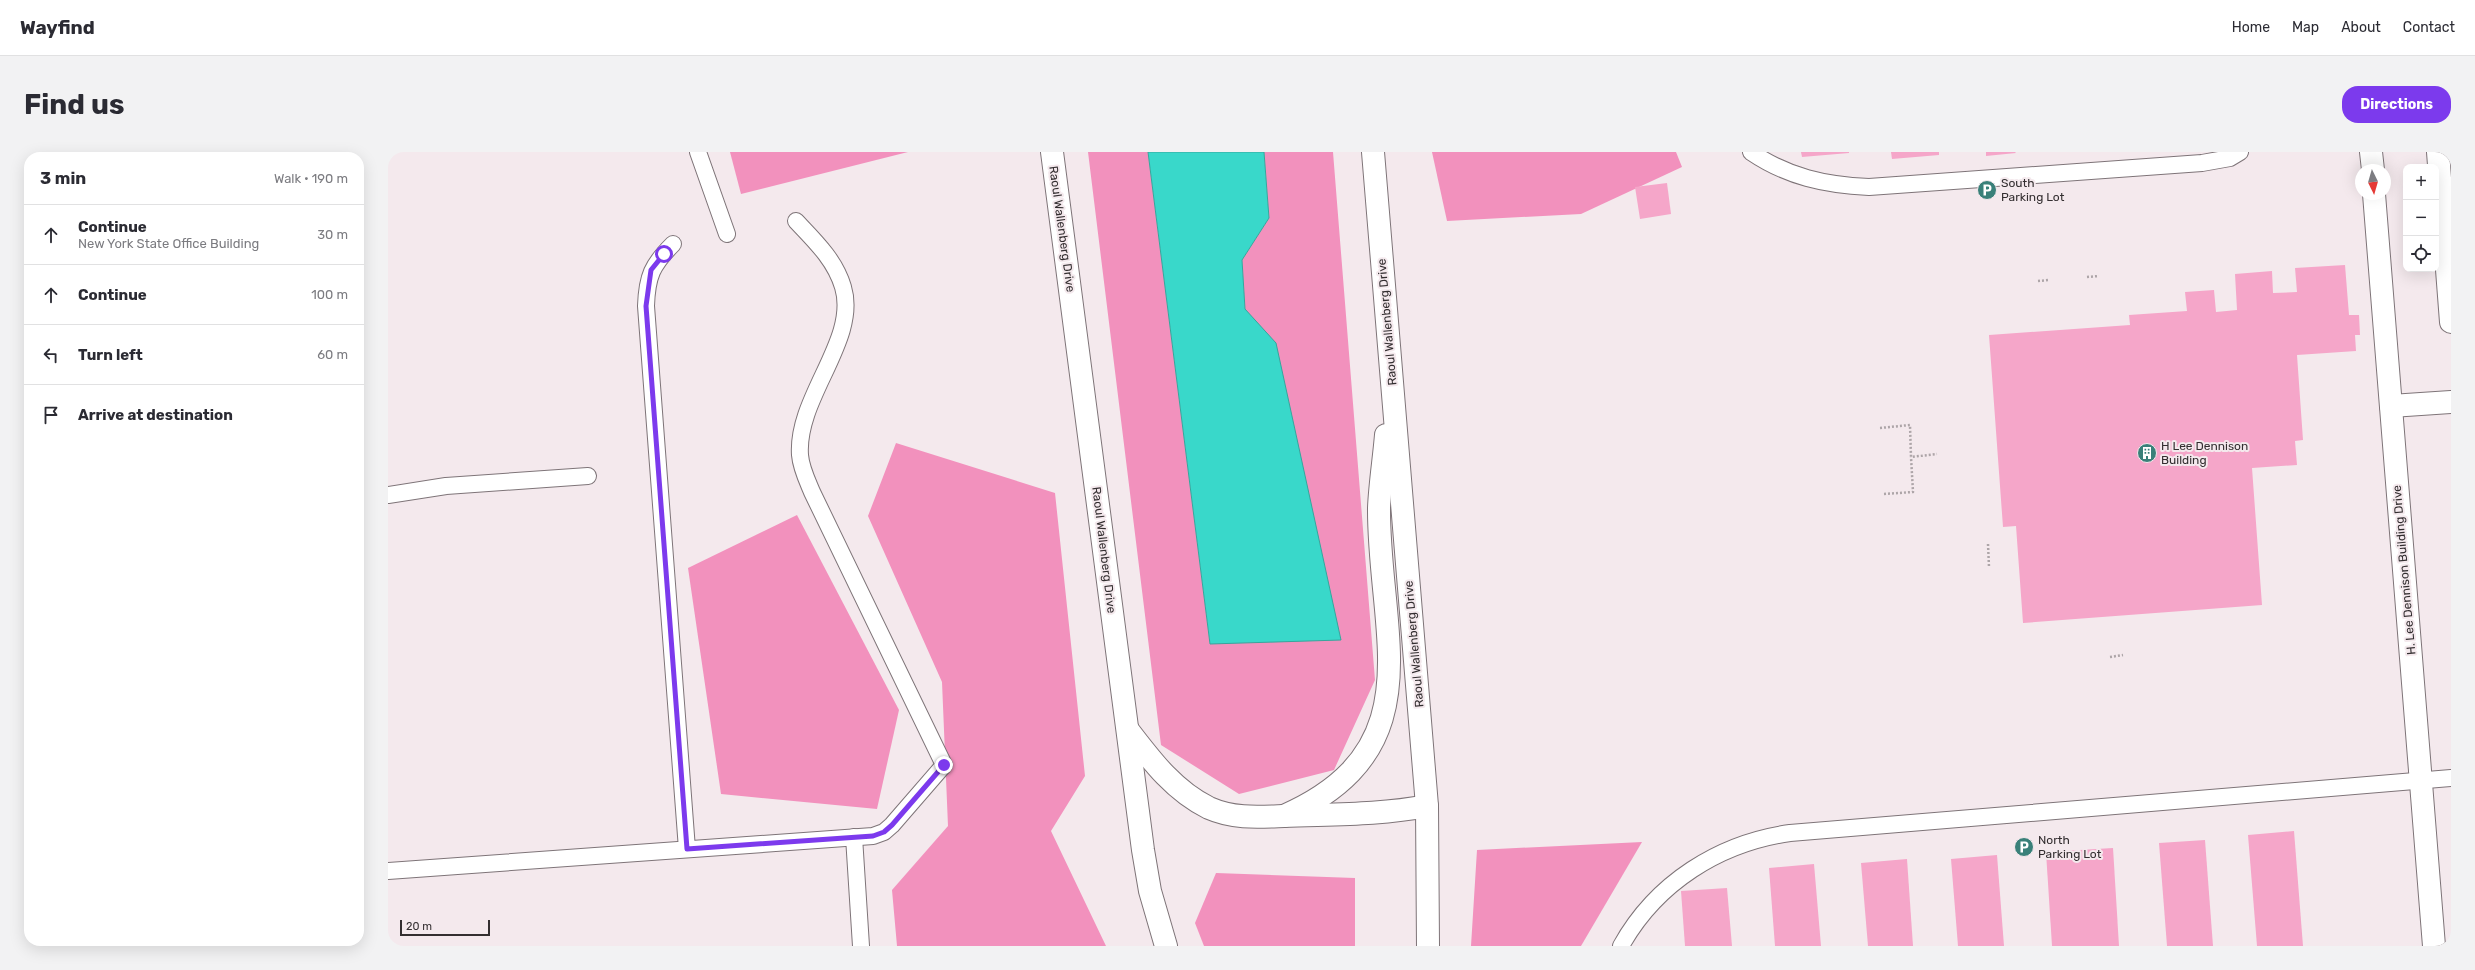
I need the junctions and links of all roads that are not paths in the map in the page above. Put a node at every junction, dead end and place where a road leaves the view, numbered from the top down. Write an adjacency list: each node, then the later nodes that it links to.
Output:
1 (698, 152): 11 (lane)
2 (1052, 152): 19 (street, Raoul Wallenberg Drive)
3 (1373, 152): 14 (street, Raoul Wallenberg Drive)
4 (1751, 152): 5 (lane)
5 (2240, 152)
6 (2371, 152): 8 (street)
7 (2438, 152): 13 (street)
8 (2372, 164)
9 (2374, 200): 16 (street, H. Lee Dennison Building Drive)
10 (796, 221): 24 (lane)
11 (727, 234)
12 (673, 244): 25 (lane)
13 (2451, 322)
14 (1392, 378): 22 (street, Raoul Wallenberg Drive); 23 (street)
15 (2451, 402): 16 (street)
16 (2391, 406): 21 (street, H. Lee Dennison Building Drive)
17 (588, 476): 18 (lane)
18 (388, 495)
19 (1128, 730): 23 (street); 28 (street, Raoul Wallenberg Drive)
20 (2451, 778): 21 (lane)
21 (2421, 780): 30 (lane); 31 (street, H. Lee Dennison Building Drive)
22 (1427, 806): 23 (street); 29 (street, Raoul Wallenberg Drive)
23 (1284, 816)
24 (854, 837): 25 (lane); 27 (lane)
25 (687, 849): 26 (lane)
26 (388, 870)
27 (861, 946)
28 (1166, 946)
29 (1428, 946)
30 (1621, 946)
31 (2434, 946)

